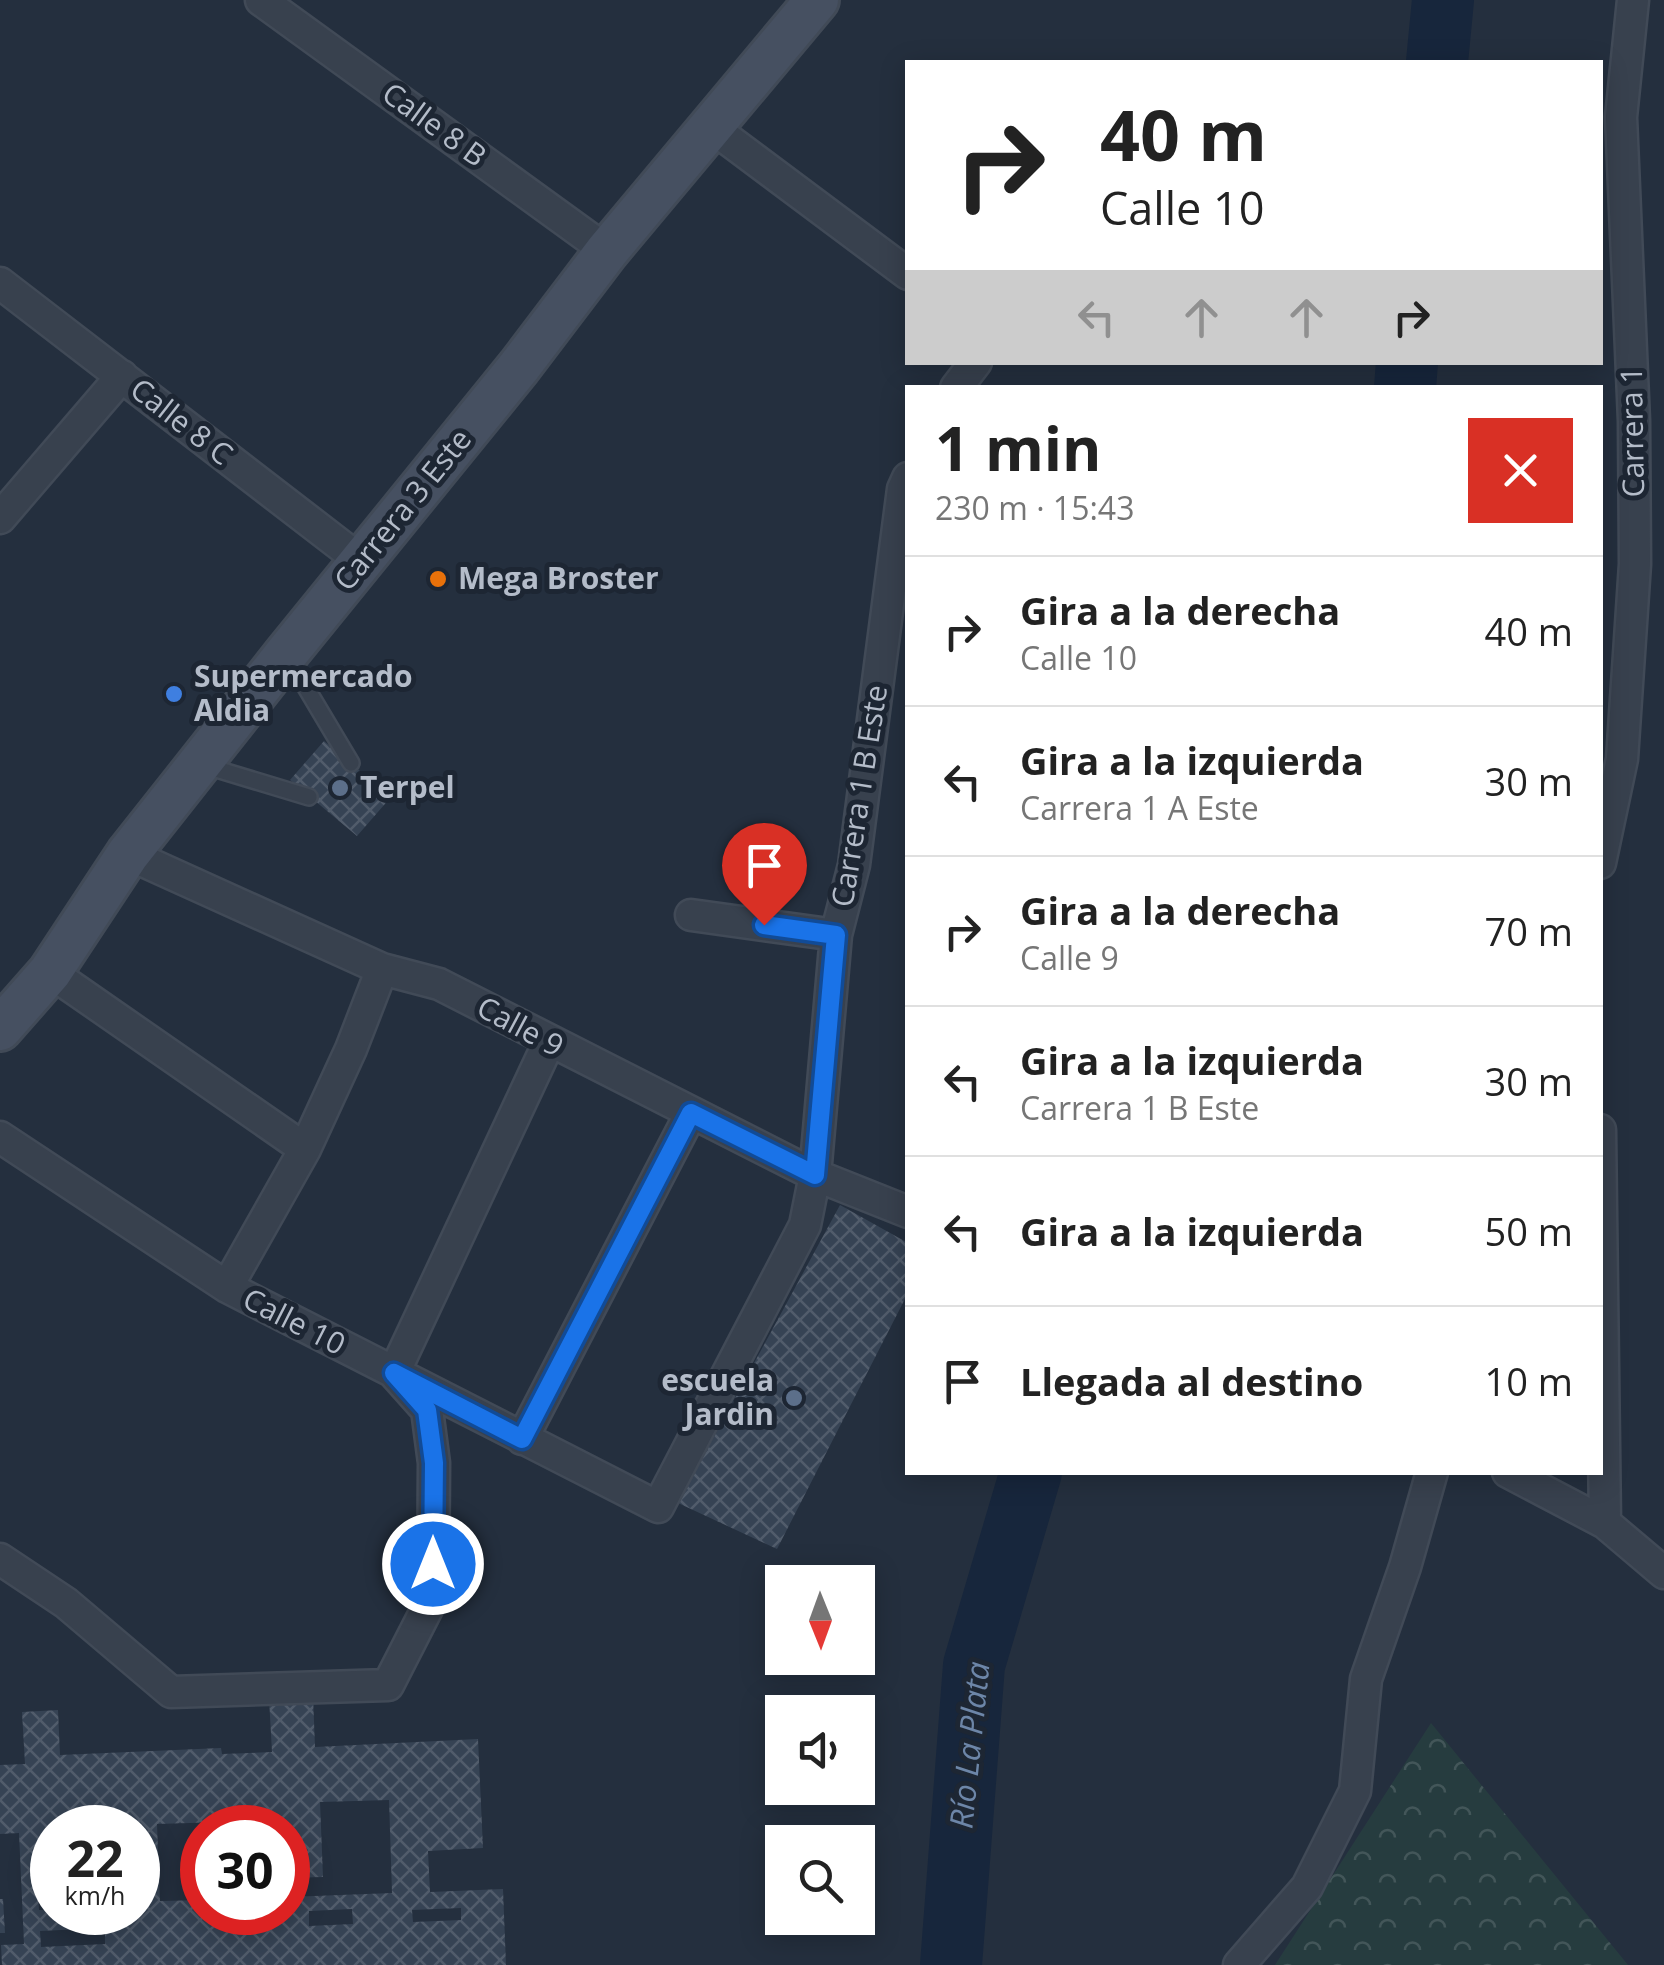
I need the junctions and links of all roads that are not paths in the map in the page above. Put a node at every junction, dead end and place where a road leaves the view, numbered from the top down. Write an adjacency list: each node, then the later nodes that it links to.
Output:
1 (261, 0): 5 (street, Calle 8 B)
2 (817, 0): 4 (main road, Carrera 3 Este)
3 (1633, 0): 11 (street, Carrera 1)
4 (710, 126): 5 (main road, Carrera 3 Este); 6 (street)
5 (607, 251): 15 (main road, Carrera 3 Este)
6 (905, 272)
7 (0, 282): 9 (street, Calle 8 C)
8 (974, 365): 10 (street)
9 (122, 376): 14 (street); 15 (street, Calle 8 C)
10 (958, 385)
11 (1634, 421): 12 (street); 20 (street, Carrera 1)
12 (1664, 434)
13 (905, 484): 23 (street, Carrera 1 B Este)
14 (0, 518)
15 (361, 561): 16 (main road, Carrera 3 Este)
16 (286, 654): 17 (lane); 18 (main road, Carrera 3 Este)
17 (351, 763)
18 (200, 764): 19 (lane); 21 (main road, Carrera 3 Este)
19 (309, 797)
20 (1603, 849)
21 (128, 854): 24 (street, Calle 9); 25 (main road, Carrera 3 Este)
22 (691, 915): 23 (street)
23 (836, 935): 31 (street, Carrera 1 B Este)
24 (382, 968): 27 (street, Calle 9); 30 (street)
25 (50, 972): 26 (main road, Carrera 3 Este); 30 (street)
26 (0, 1029)
27 (548, 1042): 28 (street, Calle 9); 35 (street)
28 (691, 1113): 31 (street, Calle 9); 36 (street)
29 (0, 1137): 33 (street, Calle 10)
30 (305, 1149): 33 (street)
31 (815, 1175): 32 (street, Calle 9); 39 (street, Carrera 1 B Este)
32 (905, 1211)
33 (227, 1288): 35 (street, Calle 10)
34 (1603, 1366): 40 (street)
35 (394, 1373): 36 (street, Calle 10); 41 (street)
36 (522, 1439): 39 (street, Calle 10)
37 (1431, 1475): 43 (street)
38 (1514, 1475): 40 (street)
39 (658, 1506)
40 (1605, 1523): 42 (street)
41 (0, 1559)
42 (1662, 1560)
43 (1238, 1965)

